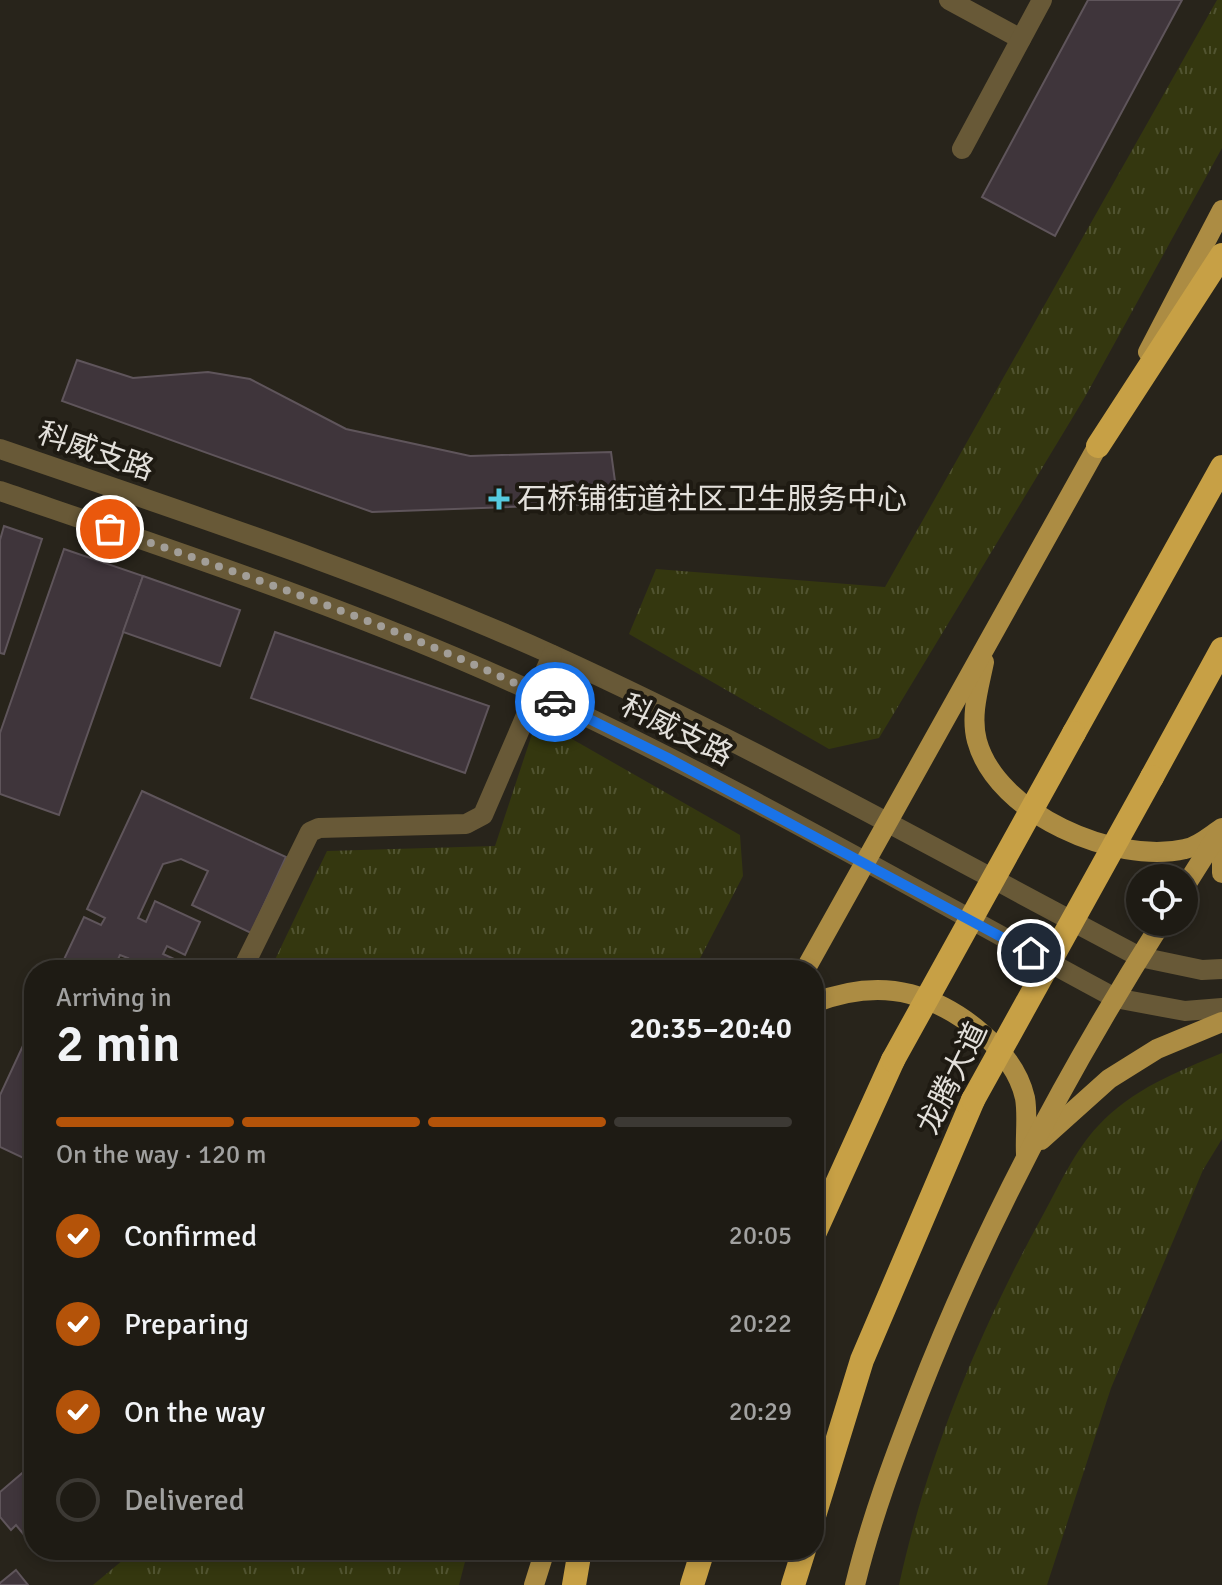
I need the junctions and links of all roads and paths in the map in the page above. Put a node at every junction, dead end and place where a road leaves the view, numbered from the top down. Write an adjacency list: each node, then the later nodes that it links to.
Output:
1 (949, 0): 3 (street)
2 (1042, 0): 3 (street)
3 (1021, 39): 4 (street)
4 (962, 149)
5 (1222, 210): 7 (main road)
6 (1222, 255): 7 (highway)
7 (1098, 446): 11 (main road)
8 (0, 449): 13 (street, 科威支路)
9 (1222, 467): 30 (highway, 龙腾大道, bridge)
10 (0, 491): 14 (street, 科威支路)
11 (988, 642): 15 (main road); 16 (main road)
12 (1222, 649): 31 (highway, 龙腾大道, bridge)
13 (552, 655): 14 (street); 15 (street, 科威支路)
14 (536, 693): 17 (street, 科威支路); 22 (street)
15 (886, 823): 17 (main road); 21 (street, 科威支路)
16 (1222, 829): 18 (main road); 19 (main road)
17 (864, 864): 23 (main road); 25 (street, 科威支路)
18 (1198, 866)
19 (1222, 873)
20 (1153, 936): 21 (main road)
21 (1140, 957): 24 (street, 科威支路); 25 (main road)
22 (247, 960)
23 (811, 960)
24 (1222, 969)
25 (1115, 998): 27 (street, 科威支路); 29 (main road)
26 (824, 999): 29 (main road)
27 (1222, 1008)
28 (1222, 1022): 29 (main road)
29 (1026, 1154): 40 (main road)
30 (824, 1212)
31 (824, 1484)
32 (542, 1560): 36 (main road)
33 (578, 1560): 37 (highway)
34 (700, 1560): 38 (highway)
35 (801, 1560): 39 (highway)
36 (534, 1585)
37 (574, 1585)
38 (692, 1585)
39 (793, 1585)
40 (855, 1585)

